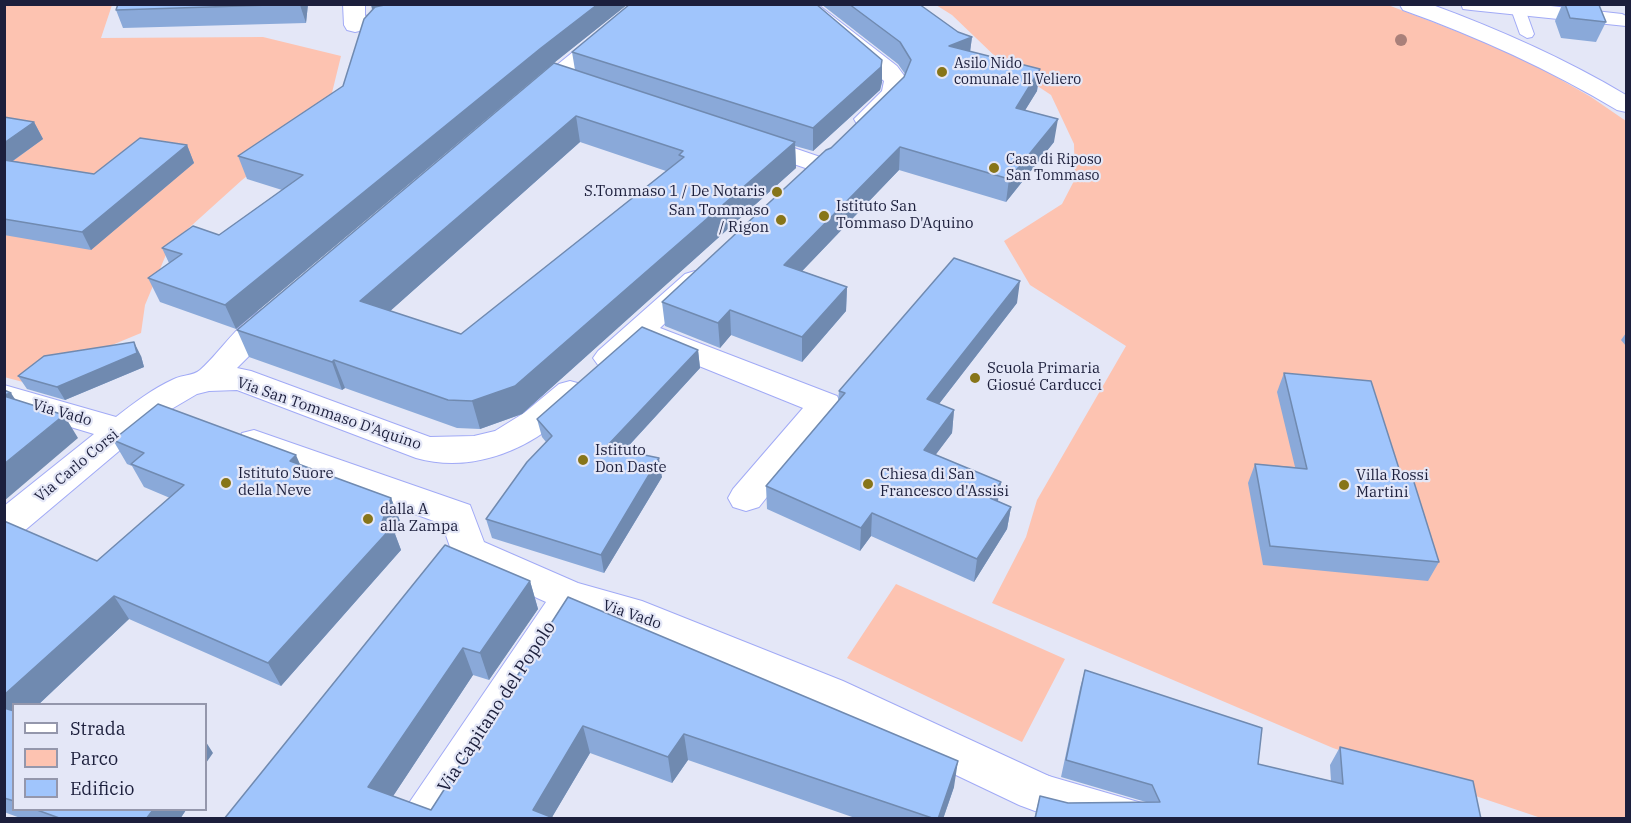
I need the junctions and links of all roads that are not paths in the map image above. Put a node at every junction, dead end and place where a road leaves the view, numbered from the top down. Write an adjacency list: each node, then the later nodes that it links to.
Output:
1 (354, 4): 2 (street)
2 (457, 4)
3 (646, 4): 11 (street)
4 (803, 4): 16 (street)
5 (1471, 4): 8 (street)
6 (1600, 4): 9 (street)
7 (1407, 6): 13 (street)
8 (1518, 9): 9 (street); 10 (lane)
9 (1624, 14)
10 (1527, 34)
11 (554, 77): 12 (street); 14 (street)
12 (580, 86)
13 (1626, 105)
14 (512, 114)
15 (733, 136): 16 (street)
16 (833, 152): 17 (street)
17 (798, 185)
18 (719, 258): 20 (street, Via San Tommaso D'Aquino)
19 (295, 298): 21 (street)
20 (640, 330): 21 (street, Via San Tommaso D'Aquino); 25 (street)
21 (209, 380): 23 (street, Via San Tommaso D'Aquino)
22 (4, 396): 24 (street, Via Vado)
23 (151, 406): 24 (street, Via Carlo Corsi); 27 (street, Via Vado)
24 (119, 430): 26 (street, Via Carlo Corsi)
25 (746, 498)
26 (4, 527)
27 (462, 532): 28 (street); 29 (street, Via Vado)
28 (432, 569)
29 (570, 596): 30 (street, Via Vado); 31 (street, Via Capitano del Popolo)
30 (1035, 791): 32 (street, Via Vado)
31 (425, 819)
32 (1130, 819)

